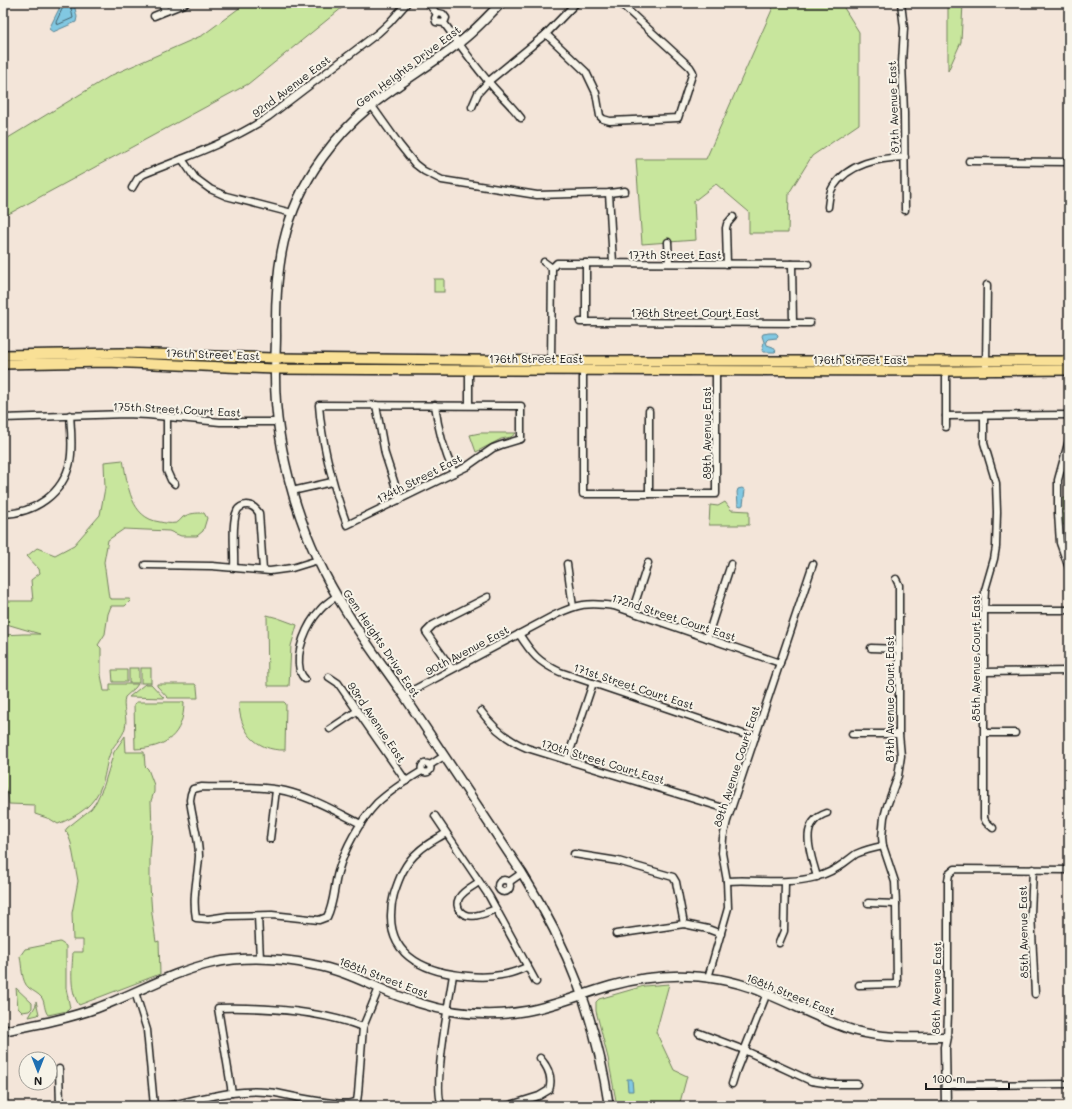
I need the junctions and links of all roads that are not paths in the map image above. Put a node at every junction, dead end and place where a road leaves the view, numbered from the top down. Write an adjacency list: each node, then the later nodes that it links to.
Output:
1 (162, 3): 9 (street)
2 (186, 3): 9 (street)
3 (407, 3): 18 (street, 92nd Avenue East)
4 (428, 3): 12 (street)
5 (501, 3): 12 (street, Gem Heights Drive East)
6 (576, 3): 11 (street)
7 (620, 3): 11 (street)
8 (901, 3): 17 (street, 87th Avenue East)
9 (165, 11): 10 (street)
10 (154, 16)
11 (546, 34): 13 (street)
12 (459, 43): 13 (street); 14 (street, Gem Heights Drive East)
13 (489, 81): 15 (street); 16 (street)
14 (372, 106): 23 (street); 26 (street, Gem Heights Drive East)
15 (472, 107)
16 (521, 118)
17 (905, 157): 24 (street); 25 (street, 87th Avenue East)
18 (182, 158): 21 (street, 92nd Avenue East); 26 (street)
19 (970, 161): 20 (street)
20 (1069, 162)
21 (132, 188)
22 (624, 191): 23 (street)
23 (609, 193): 32 (street)
24 (828, 207)
25 (905, 210)
26 (292, 214): 41 (street, Gem Heights Drive East)
27 (733, 217): 33 (street)
28 (668, 242): 31 (street)
29 (544, 262): 36 (street)
30 (586, 263): 32 (street, 177th Street East); 36 (street, 177th Street East); 38 (street, 176th Street Court East)
31 (669, 263): 32 (street, 177th Street East); 33 (street, 177th Street East)
32 (613, 264)
33 (727, 264): 34 (street, 177th Street East)
34 (792, 264): 35 (street, 177th Street East); 38 (street)
35 (808, 264)
36 (552, 268): 42 (street)
37 (987, 285): 47 (street)
38 (793, 323): 39 (street, 176th Street Court East)
39 (810, 323)
40 (3, 355): 41 (main road, 176th Street East)
41 (276, 358): 42 (main road, 176th Street East); 48 (street, Gem Heights Drive East)
42 (551, 361): 44 (main road, 176th Street East); 50 (main road)
43 (1069, 361): 47 (main road, 176th Street East)
44 (672, 362): 45 (main road, 176th Street East); 51 (main road)
45 (789, 362): 47 (main road, 176th Street East); 53 (main road)
46 (3, 364): 48 (main road, 176th Street East)
47 (986, 364): 54 (main road)
48 (275, 369): 49 (main road, 176th Street East); 65 (street, Gem Heights Drive East)
49 (469, 370): 50 (main road, 176th Street East); 57 (street)
50 (493, 370): 51 (main road, 176th Street East)
51 (583, 370): 53 (main road, 176th Street East); 72 (street)
52 (1069, 370): 54 (main road, 176th Street East)
53 (717, 371): 54 (main road, 176th Street East); 72 (street, 89th Avenue East)
54 (946, 371): 61 (street)
55 (376, 405): 56 (street); 69 (street); 73 (street)
56 (435, 405): 57 (street); 68 (street)
57 (468, 405): 68 (street, 174th Street East)
58 (649, 411): 72 (street)
59 (70, 415): 63 (street, 175th Street Court East); 64 (street, 175th Street Court East); 74 (street)
60 (1069, 415): 62 (street)
61 (946, 416): 62 (street); 66 (street)
62 (984, 416): 88 (street, 85th Avenue Court East)
63 (167, 417): 65 (street, 175th Street Court East); 70 (street)
64 (3, 418)
65 (278, 422): 71 (street, Gem Heights Drive East)
66 (946, 427)
67 (1069, 440): 82 (street)
68 (454, 473): 73 (street, 174th Street East)
69 (332, 482): 71 (street); 73 (street, 174th Street East)
70 (175, 484)
71 (292, 492): 75 (street, Gem Heights Drive East)
72 (649, 494)
73 (400, 500)
74 (3, 514)
75 (318, 560): 83 (street); 85 (street, Gem Heights Drive East)
76 (648, 563): 90 (street)
77 (567, 564): 87 (street)
78 (731, 564): 92 (street)
79 (813, 564): 95 (street, 89th Avenue Court East)
80 (145, 565): 81 (street)
81 (234, 567): 83 (street); 83 (street)
82 (1069, 568)
83 (263, 570)
84 (896, 578): 94 (street, 87th Avenue Court East)
85 (337, 596): 100 (street); 102 (street, Gem Heights Drive East)
86 (488, 597): 96 (street)
87 (573, 606): 90 (street, 172nd Street Court East); 91 (street, 172nd Street Court East)
88 (984, 610): 89 (street); 98 (street, 85th Avenue Court East)
89 (1069, 610)
90 (632, 612): 92 (street, 172nd Street Court East)
91 (518, 634): 96 (street, 90th Avenue East); 101 (street, 171st Street Court East)
92 (707, 638): 95 (street, 172nd Street Court East)
93 (871, 648): 94 (street)
94 (899, 649): 109 (street, 87th Avenue Court East)
95 (780, 663): 110 (street, 89th Avenue Court East)
96 (452, 669): 102 (street, 90th Avenue East)
97 (1069, 671): 98 (street)
98 (984, 672): 107 (street, 85th Avenue Court East)
99 (329, 677): 103 (street, 93rd Avenue East)
100 (304, 679)
101 (593, 683): 110 (street, 171st Street Court East); 112 (street)
102 (404, 695): 111 (street, Gem Heights Drive East)
103 (357, 711): 105 (street); 113 (street, 93rd Avenue East)
104 (481, 711): 112 (street, 170th Street Court East)
105 (330, 729)
106 (1015, 732): 107 (street)
107 (985, 733): 119 (street, 85th Avenue Court East)
108 (852, 734): 109 (street)
109 (899, 734): 122 (street, 87th Avenue Court East)
110 (755, 738): 115 (street, 89th Avenue Court East)
111 (444, 756): 113 (street); 126 (street, Gem Heights Drive East)
112 (567, 760): 115 (street, 170th Street Court East)
113 (406, 781): 118 (street)
114 (276, 790): 118 (street); 121 (street); 135 (street)
115 (730, 810): 128 (street, 89th Avenue Court East)
116 (828, 813): 127 (street)
117 (435, 816): 120 (street)
118 (361, 824): 135 (street)
119 (993, 828)
120 (446, 833): 129 (street); 142 (street)
121 (270, 839)
122 (883, 846): 127 (street); 133 (street, 87th Avenue Court East)
123 (574, 854): 136 (street)
124 (1033, 869): 125 (street); 149 (street, 85th Avenue East); 155 (street, 86th Avenue East)
125 (1069, 870)
126 (522, 873): 131 (street); 150 (street, Gem Heights Drive East)
127 (817, 877): 130 (street)
128 (727, 880): 130 (street); 138 (street, 89th Avenue Court East)
129 (479, 882): 131 (street); 134 (street)
130 (785, 882): 139 (street)
131 (489, 896): 134 (street)
132 (868, 903): 133 (street)
133 (896, 904): 145 (street, 87th Avenue Court East)
134 (496, 909): 141 (street)
135 (258, 916): 140 (street)
136 (684, 924): 137 (street); 138 (street)
137 (616, 934)
138 (721, 934): 143 (street, 89th Avenue Court East)
139 (779, 943)
140 (260, 959): 146 (street, 168th Street East); 147 (street, 168th Street East)
141 (528, 967): 142 (street); 144 (street)
142 (453, 975): 151 (street)
143 (708, 978): 148 (street, 168th Street East); 150 (street, 168th Street East)
144 (536, 982)
145 (859, 984)
146 (379, 988): 151 (street, 168th Street East); 152 (street)
147 (135, 992): 153 (street, 168th Street East); 166 (street)
148 (767, 993): 155 (street, 168th Street East); 156 (street)
149 (1035, 994)
150 (582, 995): 151 (street, 168th Street East); 169 (street, Gem Heights Drive East)
151 (447, 1010): 164 (street)
152 (363, 1027): 163 (street); 163 (street)
153 (3, 1031)
154 (699, 1033): 156 (street)
155 (946, 1037): 162 (street, 86th Avenue East)
156 (744, 1050): 159 (street); 160 (street)
157 (540, 1058): 168 (street)
158 (60, 1069): 165 (street)
159 (732, 1084)
160 (857, 1084)
161 (1069, 1084): 162 (street)
162 (946, 1085): 170 (street, 86th Avenue East)
163 (232, 1093): 167 (street)
164 (442, 1105)
165 (60, 1106)
166 (154, 1106)
167 (166, 1106)
168 (507, 1106)
169 (609, 1106)
170 (946, 1106)

